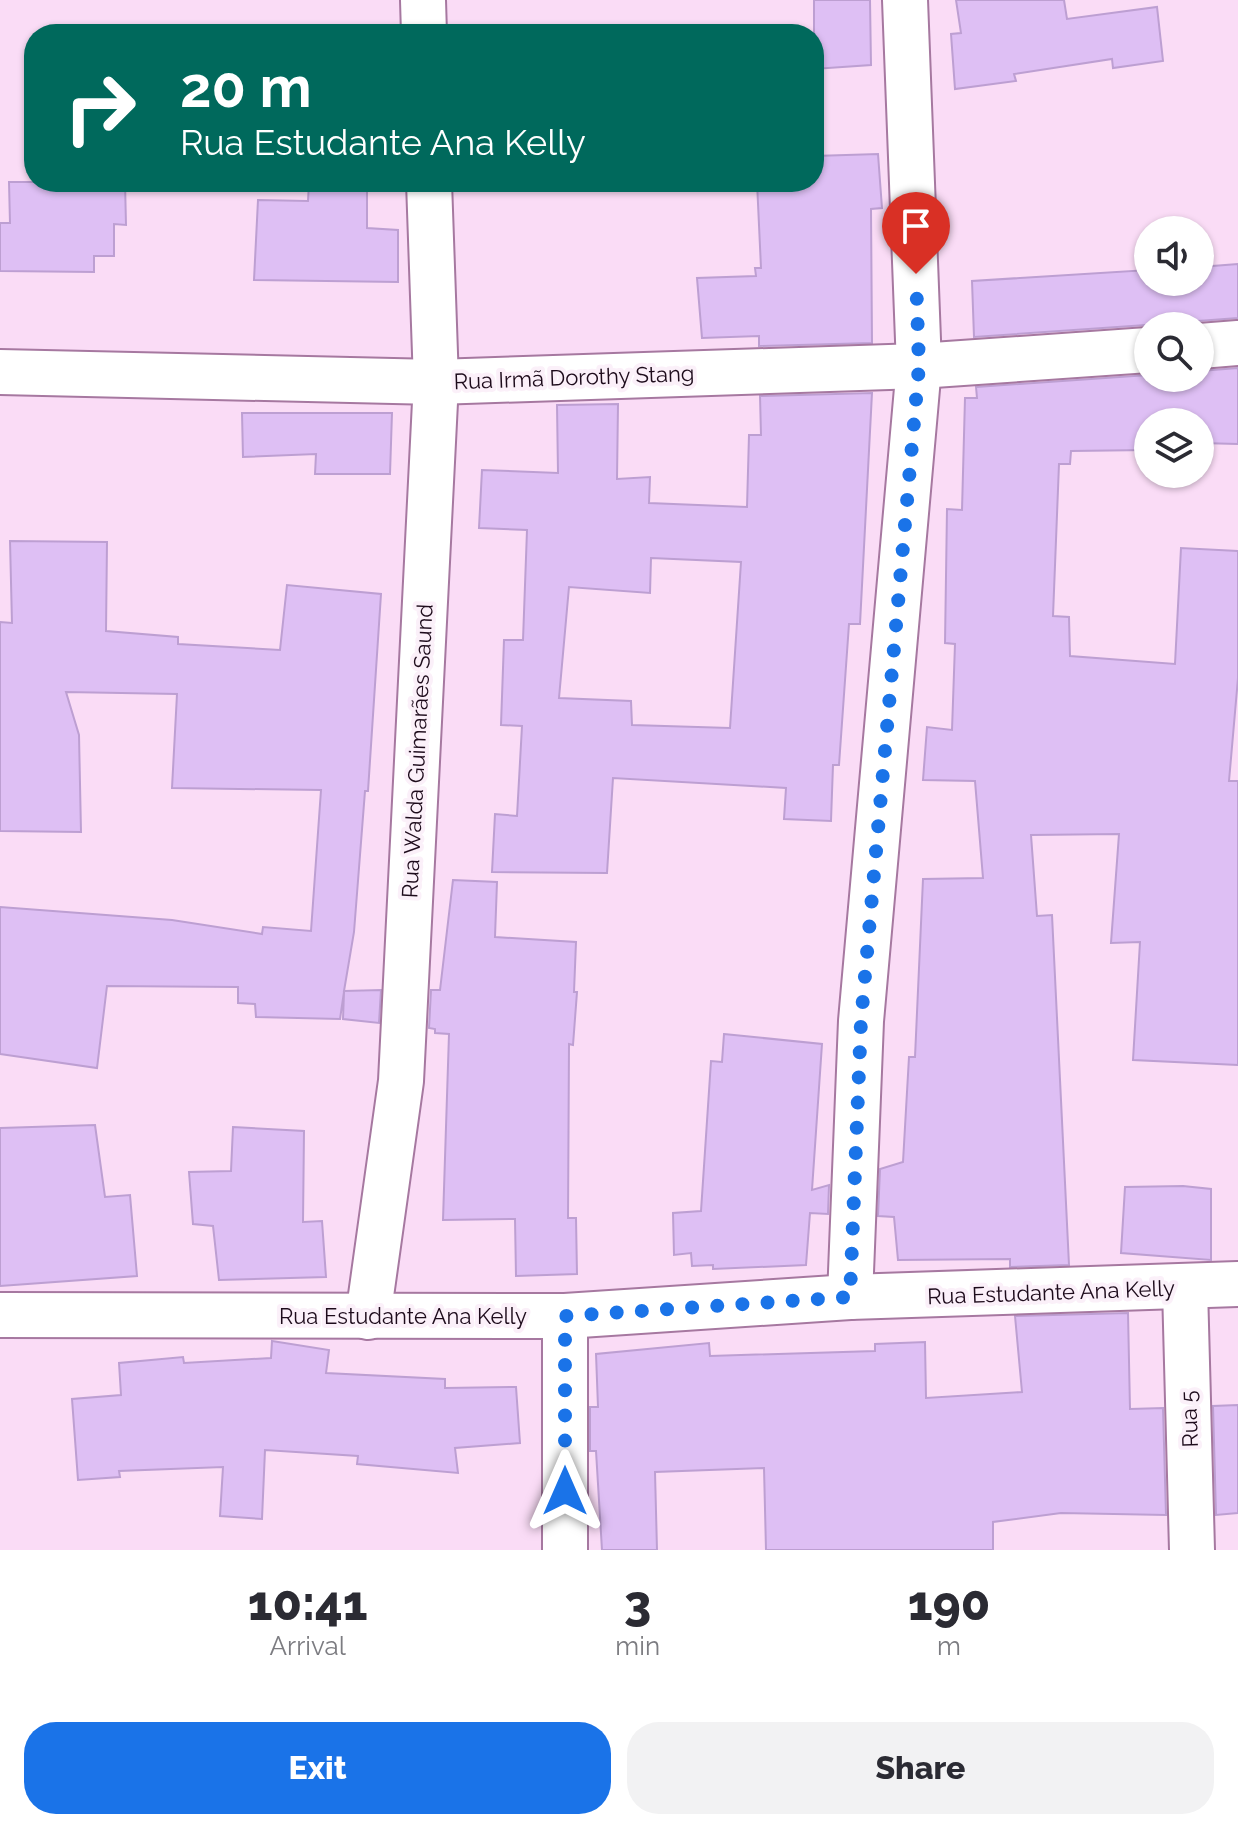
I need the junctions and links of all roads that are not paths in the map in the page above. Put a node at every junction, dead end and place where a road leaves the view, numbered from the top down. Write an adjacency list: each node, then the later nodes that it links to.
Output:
1 (423, 0): 3 (street)
2 (905, 0): 8 (street)
3 (424, 24)
4 (429, 192): 10 (street, Rua Walda Guimarães Saund)
5 (1238, 343): 6 (street)
6 (1214, 345)
7 (1134, 351): 8 (street, Rua Irmã Dorothy Stang)
8 (919, 366): 10 (street, Rua Irmã Dorothy Stang); 13 (street)
9 (0, 372): 10 (street, Rua Irmã Dorothy Stang)
10 (436, 382): 16 (street, Rua Walda Guimarães Saund)
11 (1238, 1284): 12 (street, Rua Estudante Ana Kelly)
12 (1185, 1288): 13 (street, Rua Estudante Ana Kelly); 18 (street, Rua 5)
13 (850, 1297): 15 (street, Rua Estudante Ana Kelly)
14 (0, 1315): 16 (street, Rua Estudante Ana Kelly)
15 (565, 1316): 16 (street, Rua Estudante Ana Kelly); 17 (street)
16 (368, 1317)
17 (565, 1550)
18 (1192, 1550)

